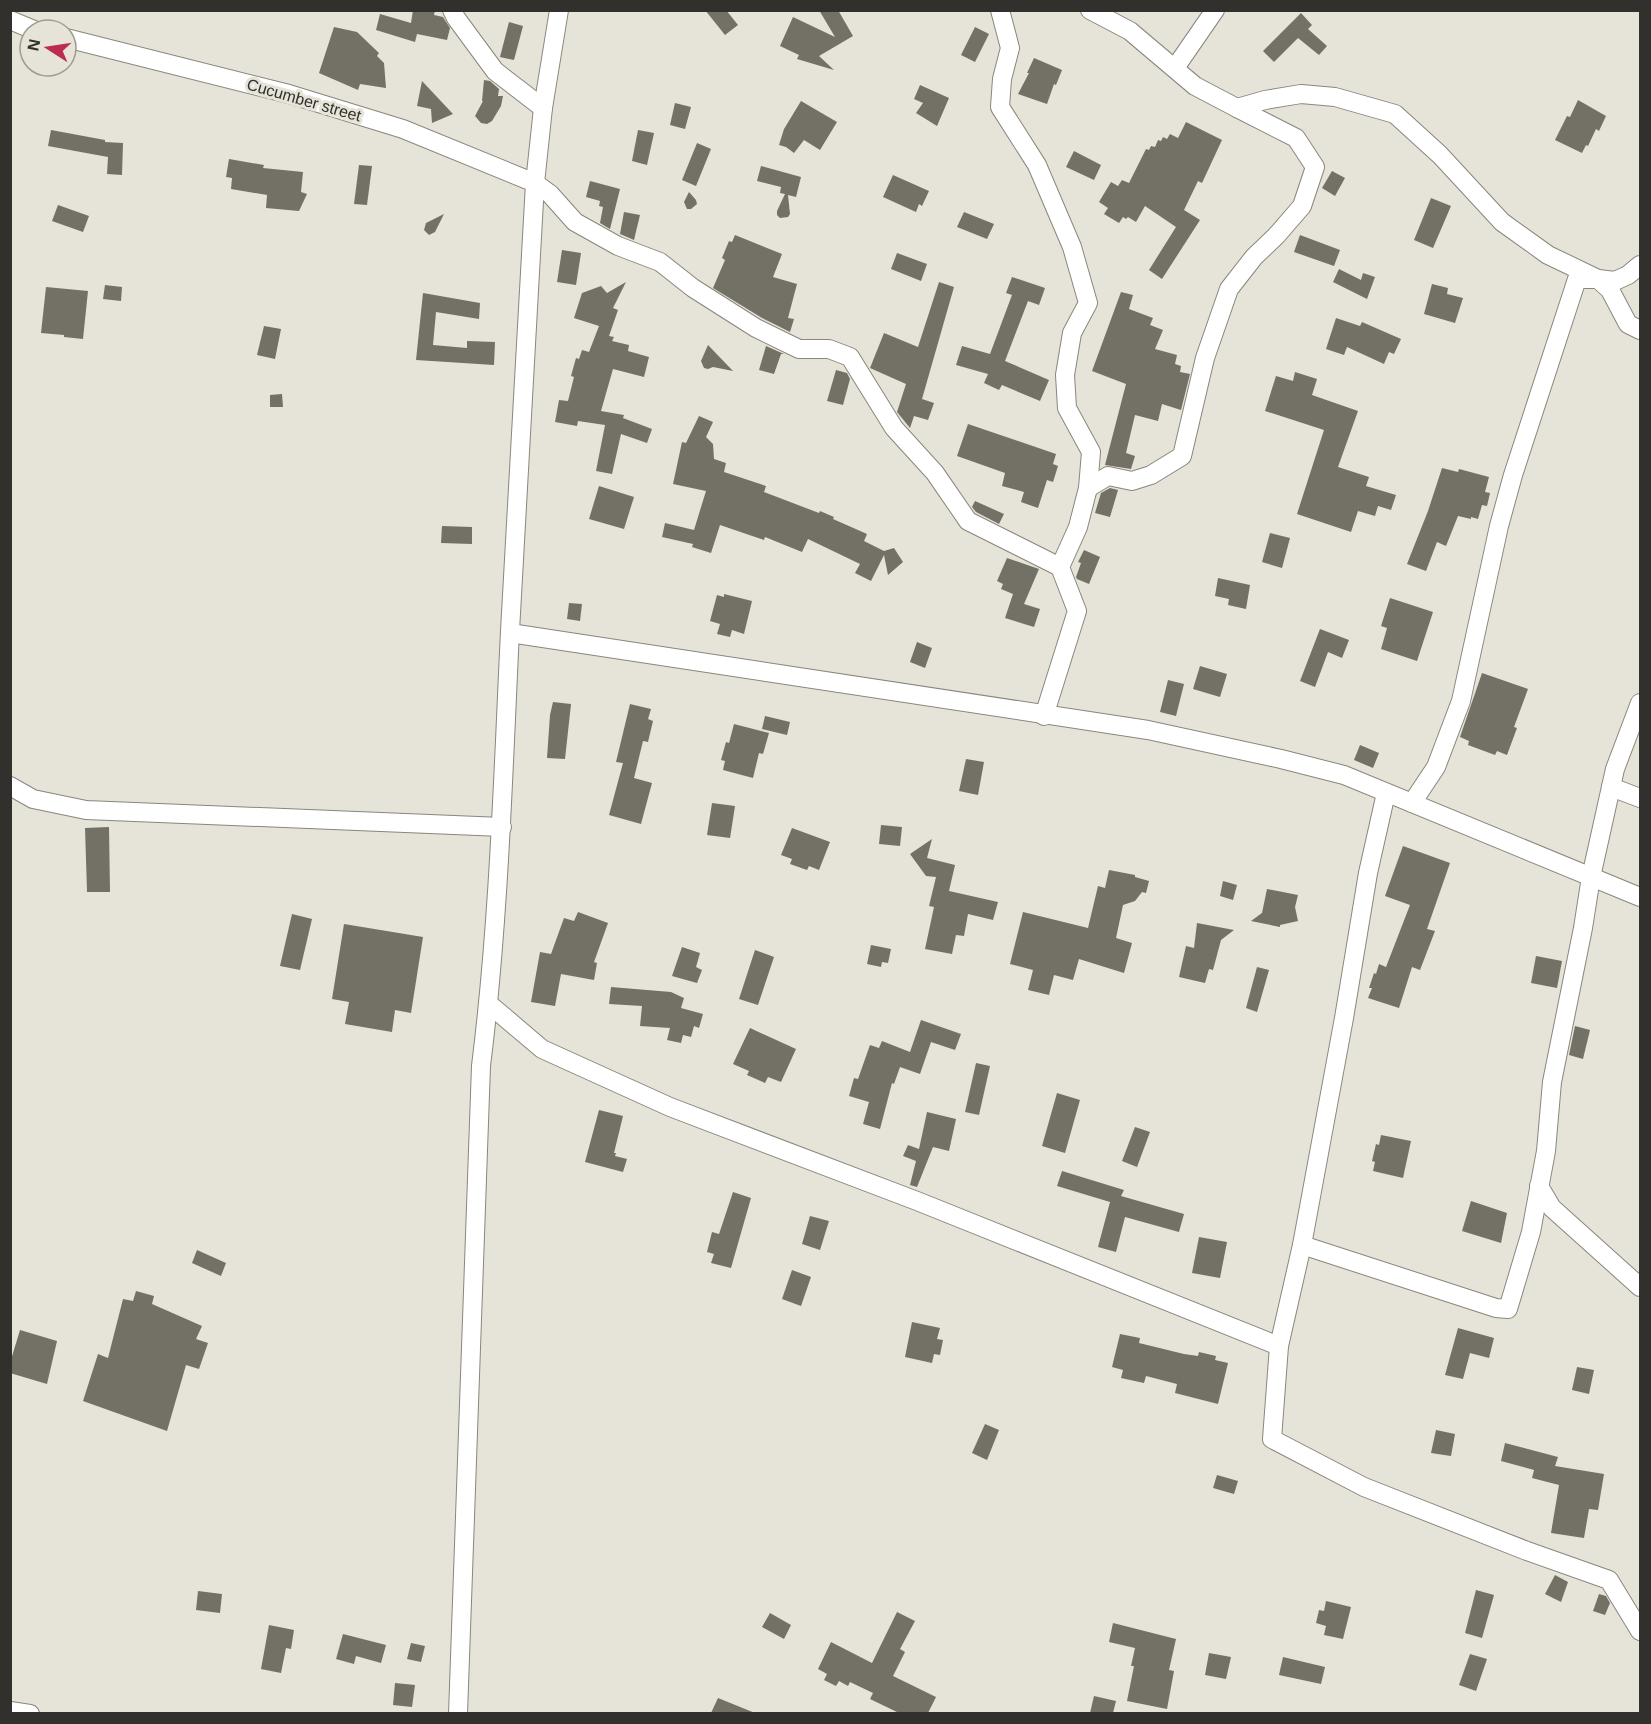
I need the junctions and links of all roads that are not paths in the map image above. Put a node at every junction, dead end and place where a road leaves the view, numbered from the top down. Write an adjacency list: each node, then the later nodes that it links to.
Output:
1 (452, 10): 8 (street)
2 (559, 10): 8 (street)
3 (1000, 10): 14 (street)
4 (1090, 10): 7 (street)
5 (1215, 10): 7 (street)
6 (78, 41): 10 (street, Cucumber street)
7 (1175, 68): 9 (street)
8 (543, 108): 10 (street)
9 (1237, 108): 12 (street); 14 (street)
10 (535, 183): 15 (street, Cucumber street); 16 (street)
11 (1640, 264): 12 (street)
12 (1598, 279): 13 (street); 23 (street)
13 (1641, 330)
14 (1088, 488): 15 (street)
15 (1060, 567): 18 (street)
16 (510, 633): 18 (street); 24 (street)
17 (1641, 703): 20 (street)
18 (1044, 716): 21 (street)
19 (10, 786): 24 (street)
20 (1611, 787): 22 (street); 25 (street)
21 (1386, 793): 23 (street); 29 (street)
22 (1641, 798)
23 (1412, 803): 25 (street)
24 (502, 827): 27 (street)
25 (1591, 877): 26 (street); 28 (street)
26 (1641, 897)
27 (489, 1004): 31 (street); 35 (street)
28 (1539, 1185): 29 (street); 30 (street)
29 (1302, 1245): 31 (street)
30 (1641, 1287)
31 (1279, 1346): 32 (street)
32 (1641, 1631)
33 (10, 1711): 34 (street)
34 (30, 1713)
35 (458, 1713)

